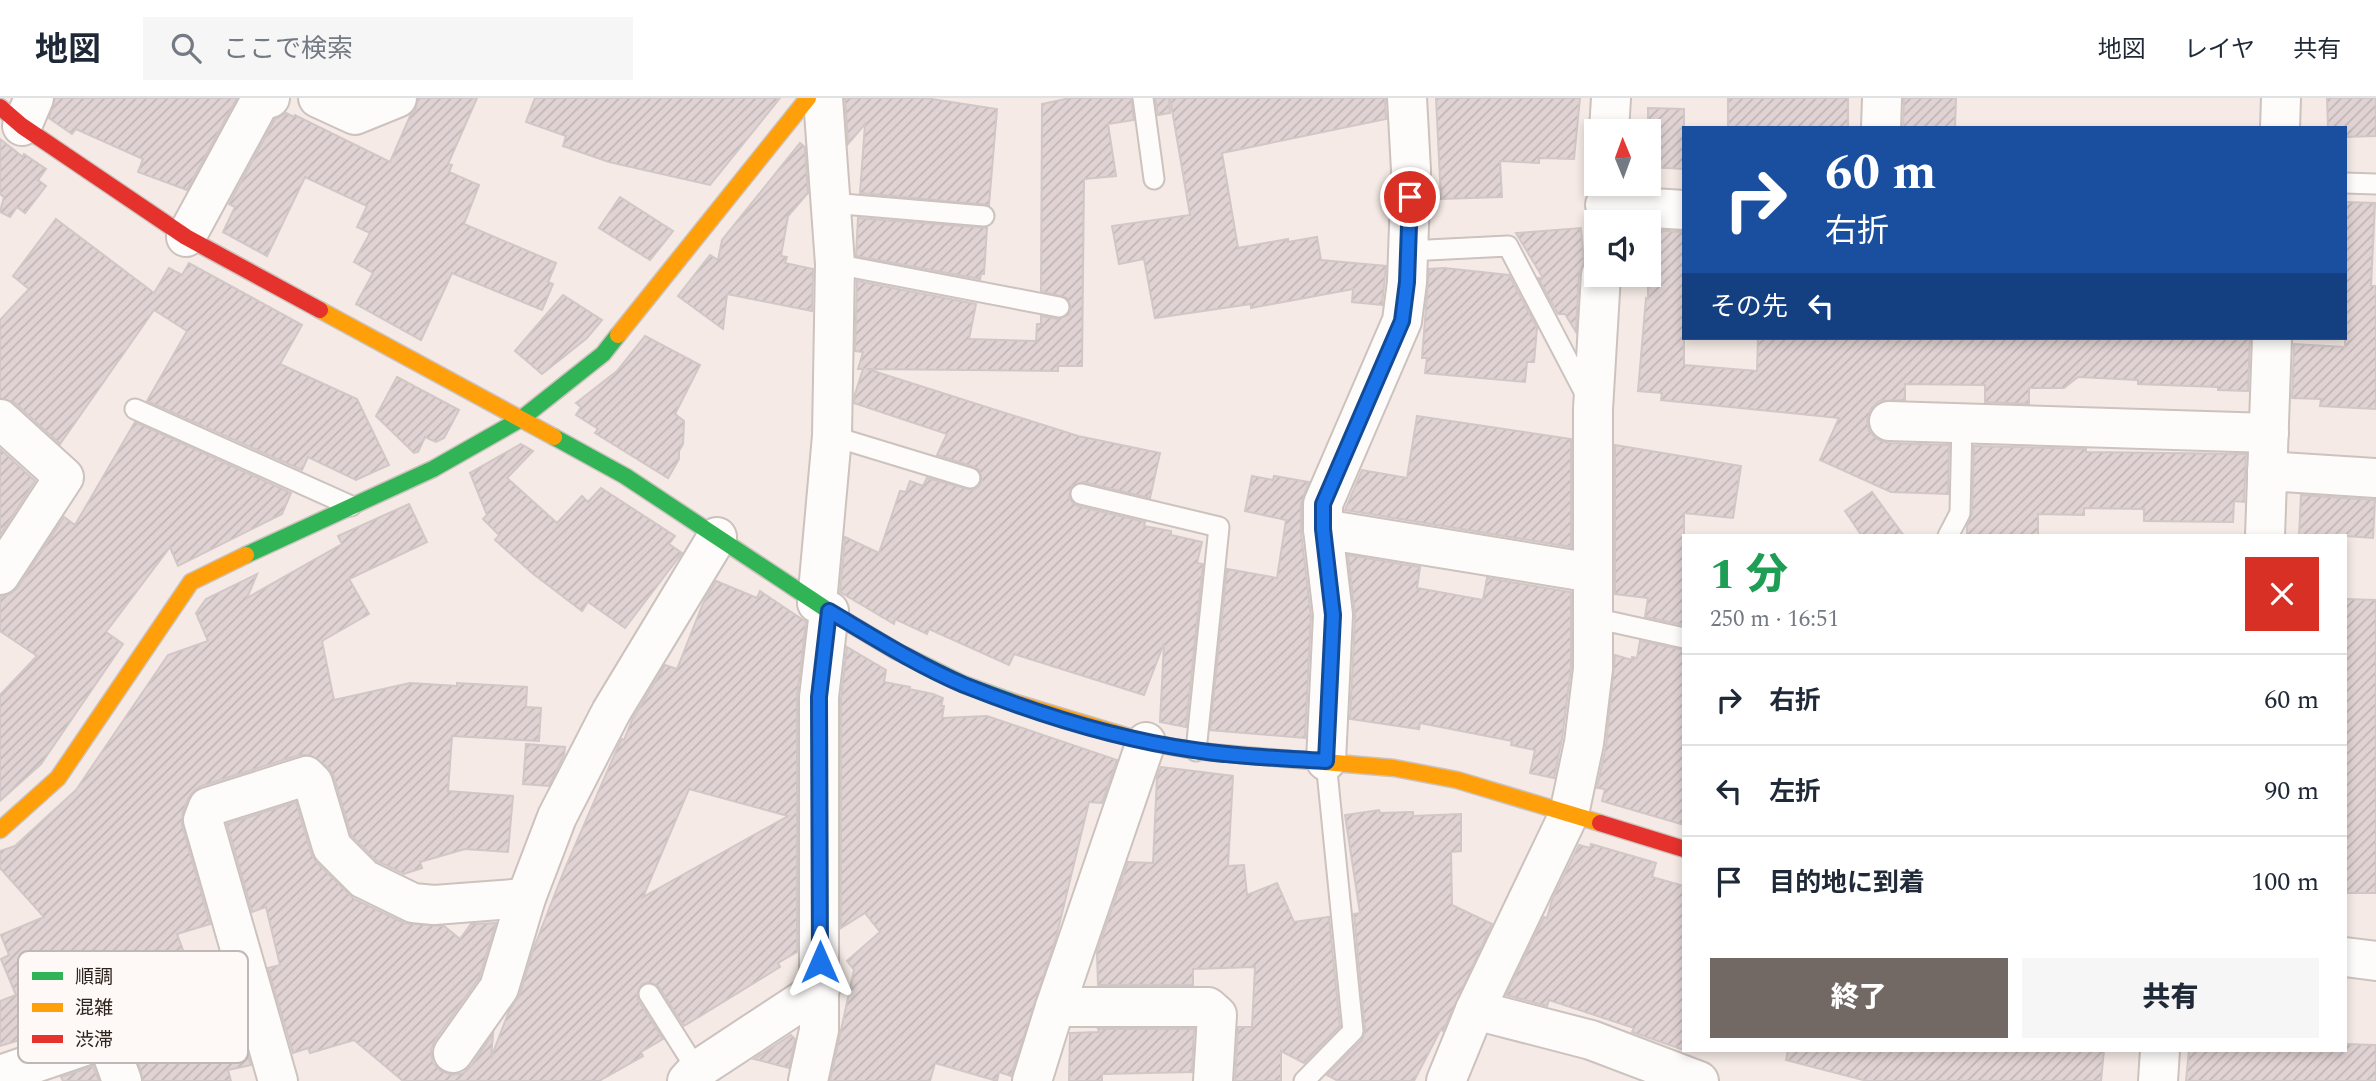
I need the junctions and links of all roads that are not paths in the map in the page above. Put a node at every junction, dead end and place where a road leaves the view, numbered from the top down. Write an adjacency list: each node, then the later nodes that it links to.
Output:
1 (270, 98): 22 (street)
2 (318, 98): 3 (street)
3 (397, 98)
4 (808, 98): 31 (street)
5 (823, 98): 18 (street)
6 (1143, 98): 15 (lane)
7 (1407, 98): 23 (street)
8 (1611, 98): 12 (street)
9 (1882, 98): 13 (street)
10 (2281, 98): 14 (street)
11 (19, 110): 22 (street)
12 (1610, 119)
13 (1881, 126)
14 (2280, 126)
15 (1154, 178)
16 (2347, 183): 17 (lane)
17 (2376, 184)
18 (831, 203): 21 (lane); 24 (street)
19 (1605, 204): 20 (street)
20 (1682, 210)
21 (984, 215)
22 (186, 237): 31 (street)
23 (1408, 251): 29 (lane); 41 (street)
24 (835, 264): 26 (lane); 35 (street)
25 (1600, 287): 29 (street)
26 (1059, 307)
27 (2272, 340): 34 (street)
28 (135, 409): 40 (lane)
29 (1593, 409): 45 (street)
30 (0, 419): 46 (street)
31 (521, 419): 40 (street); 44 (street)
32 (1889, 421): 33 (street)
33 (1962, 423): 34 (street); 42 (lane)
34 (2269, 433): 36 (street)
35 (832, 436): 37 (lane); 47 (street)
36 (2267, 471): 38 (street); 43 (street)
37 (970, 478)
38 (2376, 478)
39 (1080, 494): 51 (lane)
40 (352, 506): 54 (street)
41 (1323, 529): 45 (street); 52 (street)
42 (1949, 534)
43 (2265, 534)
44 (717, 537): 47 (street); 56 (street)
45 (1593, 573): 48 (street)
46 (0, 575)
47 (823, 607): 50 (street); 62 (street)
48 (1594, 618): 49 (lane); 53 (street)
49 (1682, 638)
50 (1146, 741): 51 (street); 65 (street)
51 (1196, 751): 52 (street)
52 (1326, 761): 53 (street); 78 (lane)
53 (1569, 814): 55 (street); 66 (street)
54 (0, 830)
55 (1682, 848)
56 (526, 898): 57 (street); 68 (street)
57 (240, 951)
58 (2347, 957): 59 (street)
59 (2376, 961)
60 (248, 978): 61 (street)
61 (251, 989): 63 (street); 74 (street)
62 (820, 989): 72 (street); 75 (street)
63 (248, 990)
64 (649, 994): 72 (lane)
65 (1055, 1007): 76 (street); 77 (street)
66 (1475, 1010): 79 (street); 80 (street)
67 (2160, 1052): 81 (street)
68 (453, 1053)
69 (37, 1063): 71 (street)
70 (115, 1063): 73 (street)
71 (0, 1075)
72 (692, 1076)
73 (122, 1081)
74 (278, 1081)
75 (808, 1081)
76 (1032, 1081)
77 (1213, 1081)
78 (1304, 1081)
79 (1446, 1081)
80 (1699, 1081)
81 (2158, 1081)

